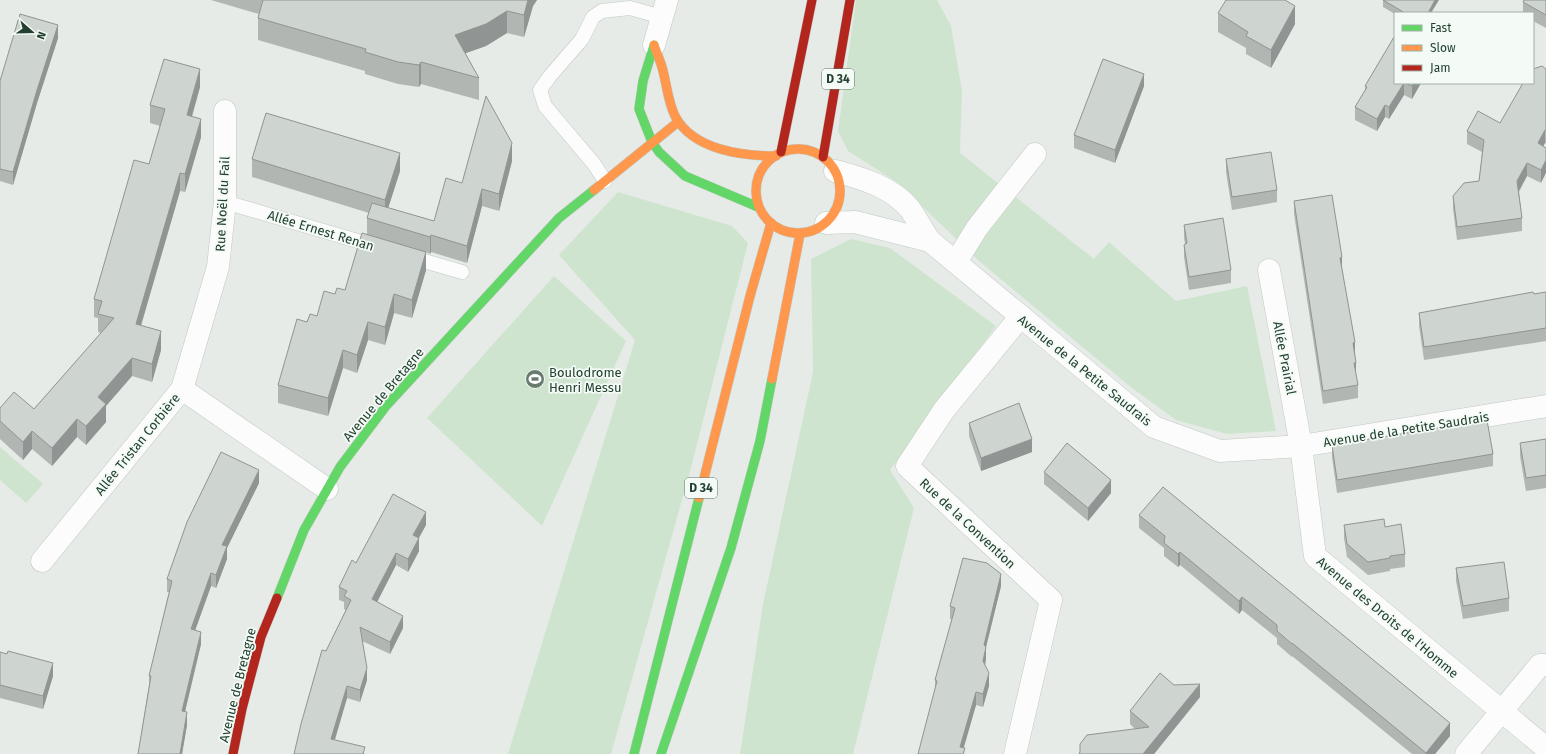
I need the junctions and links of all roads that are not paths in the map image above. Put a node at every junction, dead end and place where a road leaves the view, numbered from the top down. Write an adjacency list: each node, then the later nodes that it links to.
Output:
1 (812, 0): 8 (main road)
2 (850, 0): 10 (main road, D 34)
3 (665, 9): 4 (street); 11 (lane)
4 (654, 46): 6 (main road); 7 (main road)
5 (225, 111): 12 (street, Rue Noël du Fail)
6 (678, 122): 7 (main road, Avenue de Bretagne); 8 (main road)
7 (652, 142): 11 (main road, Avenue de Bretagne); 13 (main road)
8 (778, 154): 10 (main road); 13 (main road)
9 (1035, 154): 18 (street)
10 (829, 164): 14 (main road); 17 (street, Avenue de la Petite Saudrais)
11 (605, 181): 25 (main road, Avenue de Bretagne)
12 (225, 202): 20 (lane, Allée Ernest Renan); 22 (street, Rue Noël du Fail)
13 (758, 207): 15 (main road)
14 (826, 223): 16 (main road); 17 (street, Avenue de la Petite Saudrais)
15 (771, 224): 16 (main road); 31 (main road, D 34)
16 (800, 234): 32 (main road)
17 (930, 241): 18 (street, Avenue de la Petite Saudrais)
18 (956, 262): 21 (street, Avenue de la Petite Saudrais)
19 (1269, 270): 24 (street, Allée Prairial)
20 (462, 272)
21 (1021, 316): 24 (street, Avenue de la Petite Saudrais); 33 (street, Rue de la Convention)
22 (182, 389): 25 (street, Allée Tristan Corbière); 26 (street, Allée Tristan Corbière)
23 (1546, 406): 24 (street, Avenue de la Petite Saudrais)
24 (1301, 446): 28 (street, Avenue des Droits de l'Homme)
25 (327, 489): 30 (main road, Avenue de Bretagne)
26 (42, 560)
27 (1546, 665): 28 (street)
28 (1501, 712): 29 (street, Avenue des Droits de l'Homme); 34 (street)
29 (1546, 748)
30 (233, 754)
31 (634, 754)
32 (661, 754)
33 (1015, 754)
34 (1466, 754)

